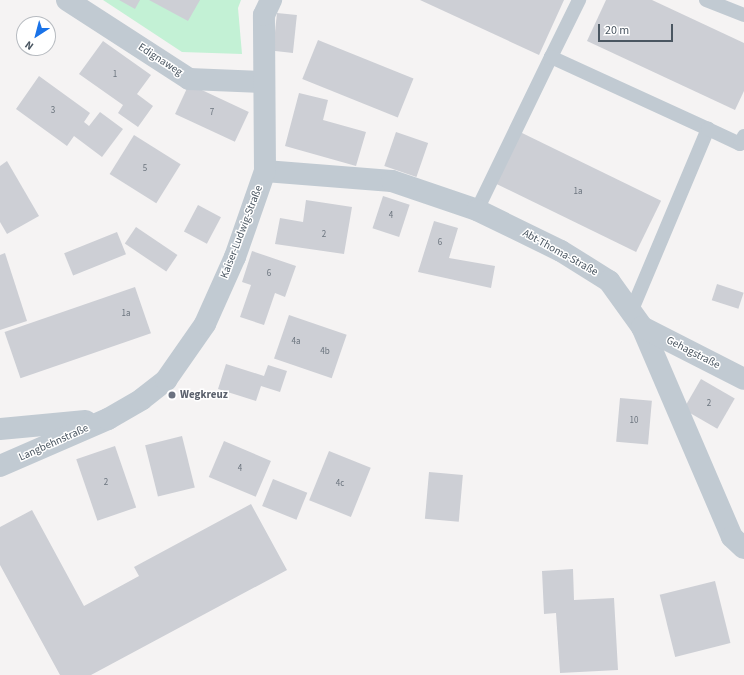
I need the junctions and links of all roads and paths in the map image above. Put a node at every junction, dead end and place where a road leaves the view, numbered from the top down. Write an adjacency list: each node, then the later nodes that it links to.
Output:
1 (67, 0): 7 (street, Edignaweg)
2 (271, 0): 7 (street, Kaiser-Ludwig-Straße)
3 (579, 0): 6 (lane)
4 (706, 0): 5 (lane)
5 (744, 15)
6 (550, 57): 8 (lane); 11 (lane)
7 (264, 82): 10 (street, Kaiser-Ludwig-Straße)
8 (708, 129): 9 (lane); 12 (lane)
9 (744, 136)
10 (265, 171): 11 (street, Abt-Thoma-Straße); 14 (street, Kaiser-Ludwig-Straße)
11 (477, 210): 12 (street, Abt-Thoma-Straße)
12 (636, 319): 13 (street, Gehagstraße); 17 (street, Abt-Thoma-Straße)
13 (744, 379)
14 (108, 419): 15 (street); 16 (street, Langbehnstraße)
15 (0, 429)
16 (0, 466)
17 (744, 548)

